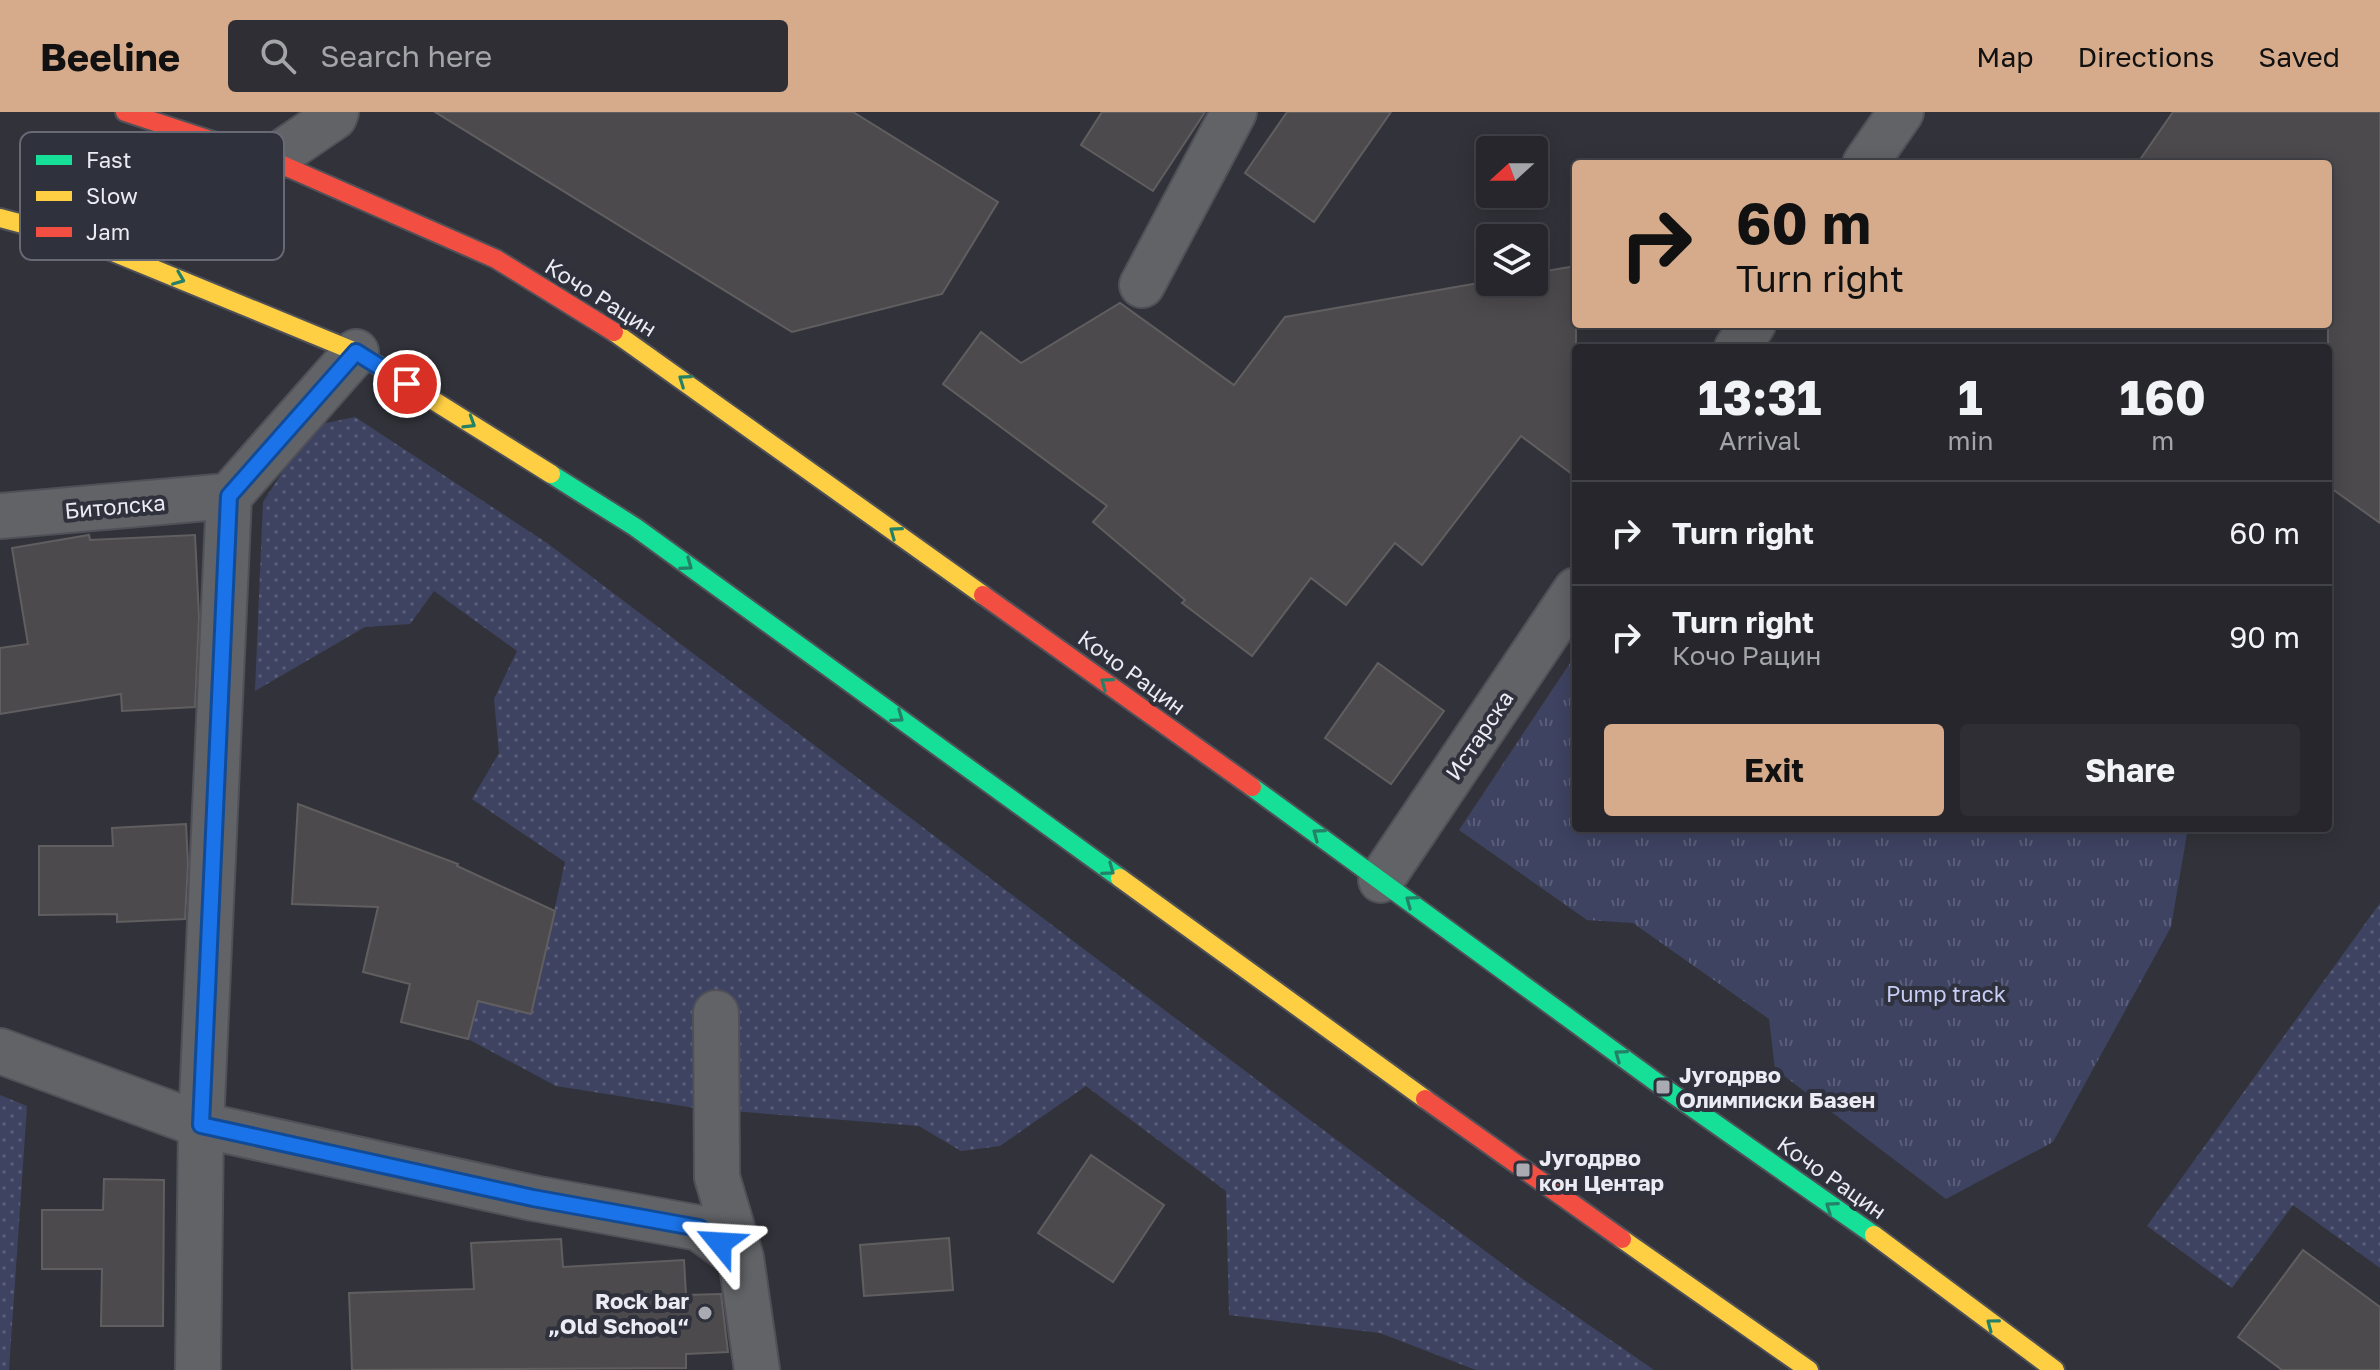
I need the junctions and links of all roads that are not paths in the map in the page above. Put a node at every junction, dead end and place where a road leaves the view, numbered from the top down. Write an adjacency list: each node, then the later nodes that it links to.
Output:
1 (125, 112): 5 (street, Кочо Рацин)
2 (336, 112): 6 (street)
3 (1234, 112): 12 (street)
4 (1901, 112): 7 (street)
5 (186, 132)
6 (284, 151)
7 (1868, 160)
8 (284, 166): 17 (street, Кочо Рацин, one-way to 8)
9 (0, 218): 10 (street, one-way to 10)
10 (20, 223)
11 (132, 260): 13 (street, one-way to 13)
12 (1142, 285)
13 (356, 352): 14 (street); 24 (street, one-way to 24)
14 (229, 496): 15 (street, Битолска); 20 (street)
15 (0, 516)
16 (1572, 596): 17 (street, Истарска)
17 (1381, 880): 25 (street, Кочо Рацин, one-way to 17)
18 (716, 1013): 21 (street)
19 (0, 1051): 20 (street)
20 (201, 1125): 21 (street); 22 (street)
21 (741, 1258): 23 (street)
22 (198, 1370)
23 (757, 1370)
24 (1809, 1370)
25 (2055, 1370)

